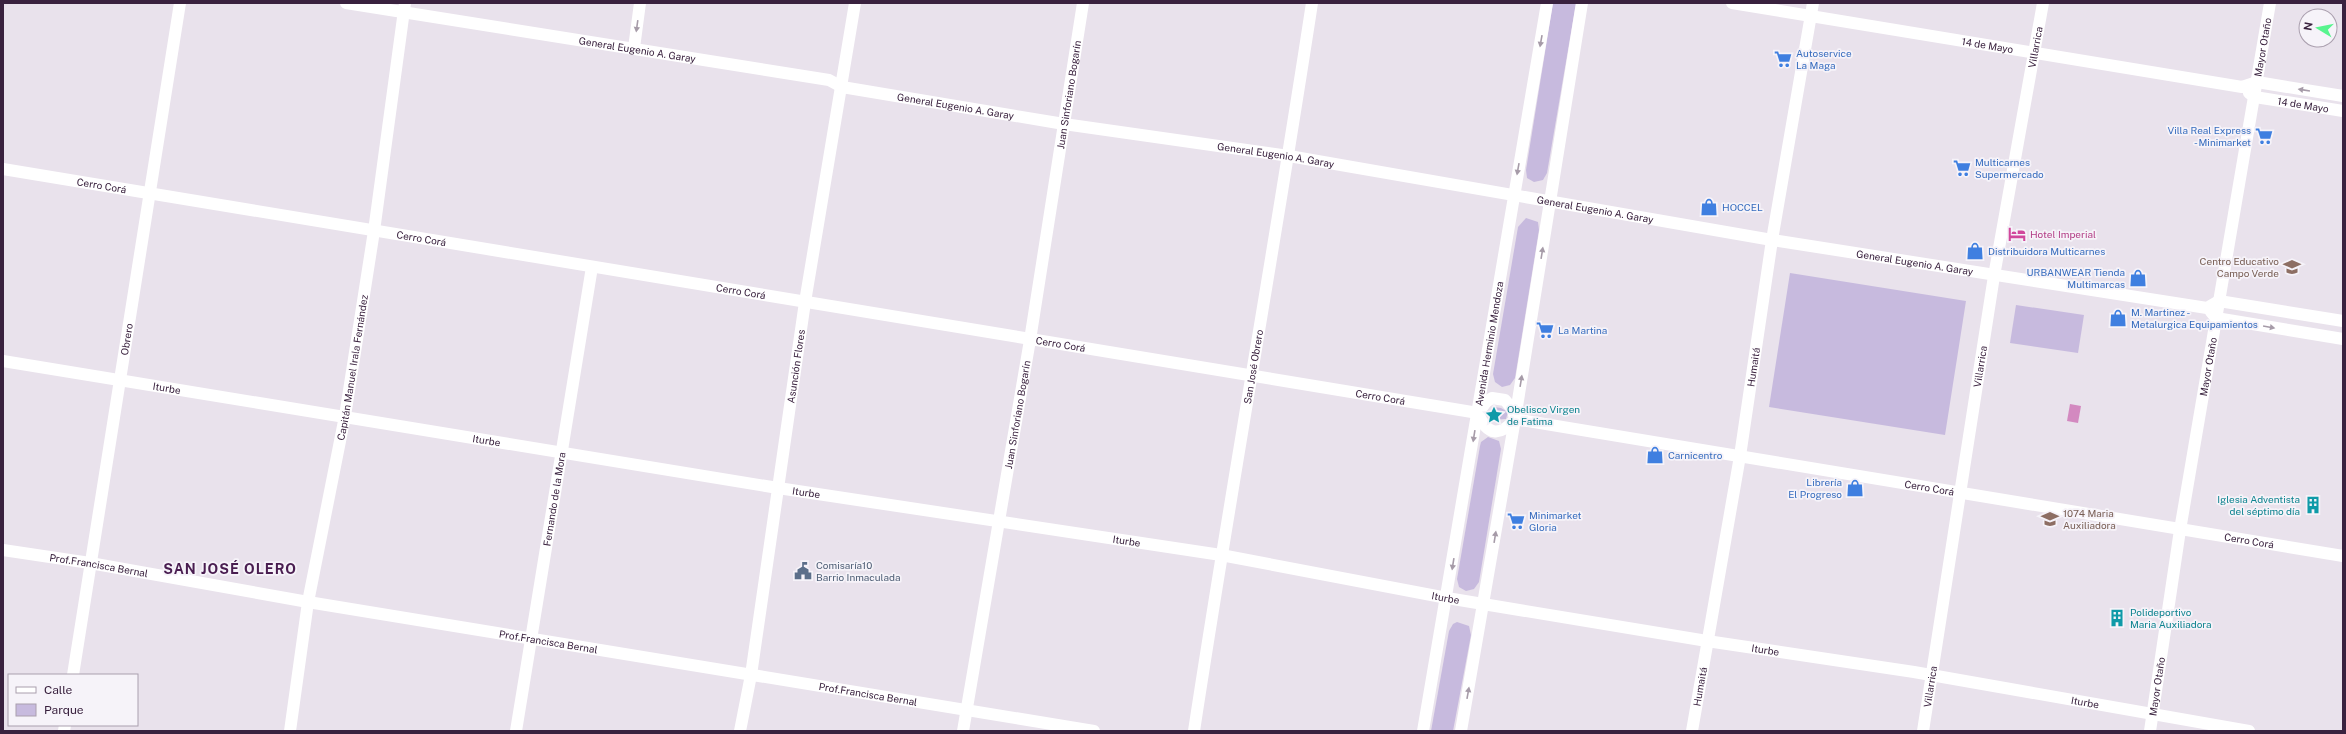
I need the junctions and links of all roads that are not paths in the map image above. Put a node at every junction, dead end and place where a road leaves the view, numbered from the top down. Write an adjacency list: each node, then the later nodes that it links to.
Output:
1 (180, 3): 26 (street, Obrero)
2 (346, 3): 13 (street, General Eugenio A. Garay)
3 (640, 3): 15 (street, one-way to 15)
4 (856, 3): 19 (street, Asunción Flores)
5 (1083, 3): 23 (street, Juan Sinforiano Bogarín)
6 (1312, 3): 24 (street, San José Obrero)
7 (1547, 3): 27 (street, Avenida Herminio Mendoza, one-way to 27)
8 (1582, 3): 28 (street)
9 (1732, 3): 14 (street, 14 de Mayo)
10 (1813, 3): 14 (street, Humaitá)
11 (2043, 3): 16 (street, Villarrica)
12 (2270, 3): 17 (street, Mayor Otaño)
13 (404, 8): 15 (street, General Eugenio A. Garay); 29 (street, Capitán Manuel Irala Fernández)
14 (1811, 16): 16 (street, 14 de Mayo); 30 (street, Humaitá)
15 (634, 48): 19 (street, General Eugenio A. Garay)
16 (2035, 54): 18 (street, 14 de Mayo); 32 (street, Villarrica)
17 (2257, 82): 18 (street, 14 de Mayo); 20 (street, 14 de Mayo, one-way to 17); 21 (street, Mayor Otaño)
18 (2242, 87): 21 (street)
19 (842, 88): 23 (street, General Eugenio A. Garay); 34 (street, Asunción Flores)
20 (2343, 96)
21 (2254, 97): 22 (street, 14 de Mayo); 33 (street, Mayor Otaño)
22 (2343, 111)
23 (1064, 124): 24 (street, General Eugenio A. Garay); 39 (street, Juan Sinforiano Bogarín)
24 (1289, 156): 27 (street, General Eugenio A. Garay); 41 (street, San José Obrero)
25 (3, 169): 26 (street, Cerro Corá)
26 (148, 194): 29 (street, Cerro Corá); 42 (street, Obrero)
27 (1514, 194): 28 (street, General Eugenio A. Garay); 43 (street, Avenida Herminio Mendoza)
28 (1551, 200): 30 (street, General Eugenio A. Garay); 45 (street, one-way to 28)
29 (374, 231): 31 (street, Cerro Corá); 44 (street, Capitán Manuel Irala Fernández)
30 (1772, 240): 32 (street, General Eugenio A. Garay); 47 (street, Humaitá)
31 (592, 267): 34 (street, Cerro Corá); 46 (street, Fernando de la Mora)
32 (1994, 276): 35 (street, General Eugenio A. Garay); 49 (street, Villarrica)
33 (2219, 301): 35 (street); 36 (street, Mayor Otaño); 37 (street)
34 (805, 302): 39 (street, Cerro Corá); 48 (street, Asunción Flores)
35 (2207, 308): 36 (street)
36 (2216, 318): 38 (street, one-way to 38); 51 (street, Mayor Otaño)
37 (2343, 322)
38 (2343, 339)
39 (1030, 340): 41 (street, Cerro Corá); 50 (street, Juan Sinforiano Bogarín)
40 (3, 361): 42 (street, Iturbe)
41 (1253, 376): 43 (street, Cerro Corá); 53 (street, San José Obrero)
42 (120, 382): 44 (street, Iturbe); 55 (street, Obrero)
43 (1478, 413): 45 (street); 45 (street); 56 (street, Avenida Herminio Mendoza, one-way to 56)
44 (345, 416): 46 (street, Iturbe); 57 (street, Capitán Manuel Irala Fernández)
45 (1515, 419): 47 (street, Cerro Corá); 58 (street, one-way to 45)
46 (561, 452): 48 (street, Iturbe); 59 (street, Fernando de la Mora)
47 (1740, 456): 49 (street, Cerro Corá); 60 (street, Humaitá)
48 (778, 488): 50 (street, Iturbe); 62 (street, Asunción Flores)
49 (1960, 493): 51 (street, Cerro Corá); 63 (street, Villarrica)
50 (999, 522): 53 (street, Iturbe); 64 (street, Juan Sinforiano Bogarín)
51 (2180, 530): 54 (street, Cerro Corá); 65 (street, Mayor Otaño)
52 (3, 550): 55 (street, Prof.Francisca Bernal)
53 (1221, 555): 56 (street, Iturbe); 71 (street, San José Obrero)
54 (2343, 556)
55 (90, 563): 57 (street, Prof.Francisca Bernal); 61 (street, Obrero)
56 (1447, 598): 58 (street, Iturbe); 72 (street, Avenida Herminio Mendoza)
57 (308, 602): 59 (street, Prof.Francisca Bernal); 66 (street, Capitán Manuel Irala Fernández)
58 (1484, 604): 60 (street, Iturbe); 73 (street, one-way to 58)
59 (530, 637): 62 (street, Prof.Francisca Bernal); 67 (street, Fernando de la Mora)
60 (1707, 641): 63 (street, Iturbe); 74 (street, Humaitá)
61 (73, 674)
62 (751, 675): 64 (street, Prof.Francisca Bernal); 68 (street, Asunción Flores)
63 (1933, 675): 65 (street, Iturbe); 75 (street, Villarrica)
64 (967, 710): 69 (street, Juan Sinforiano Bogarín); 70 (street, Prof.Francisca Bernal)
65 (2152, 714): 76 (street, Mayor Otaño); 77 (street, Iturbe)
66 (290, 731)
67 (516, 731)
68 (740, 731)
69 (964, 731)
70 (1094, 731)
71 (1194, 731)
72 (1423, 731)
73 (1462, 731)
74 (1692, 731)
75 (1923, 731)
76 (2150, 731)
77 (2249, 731)

